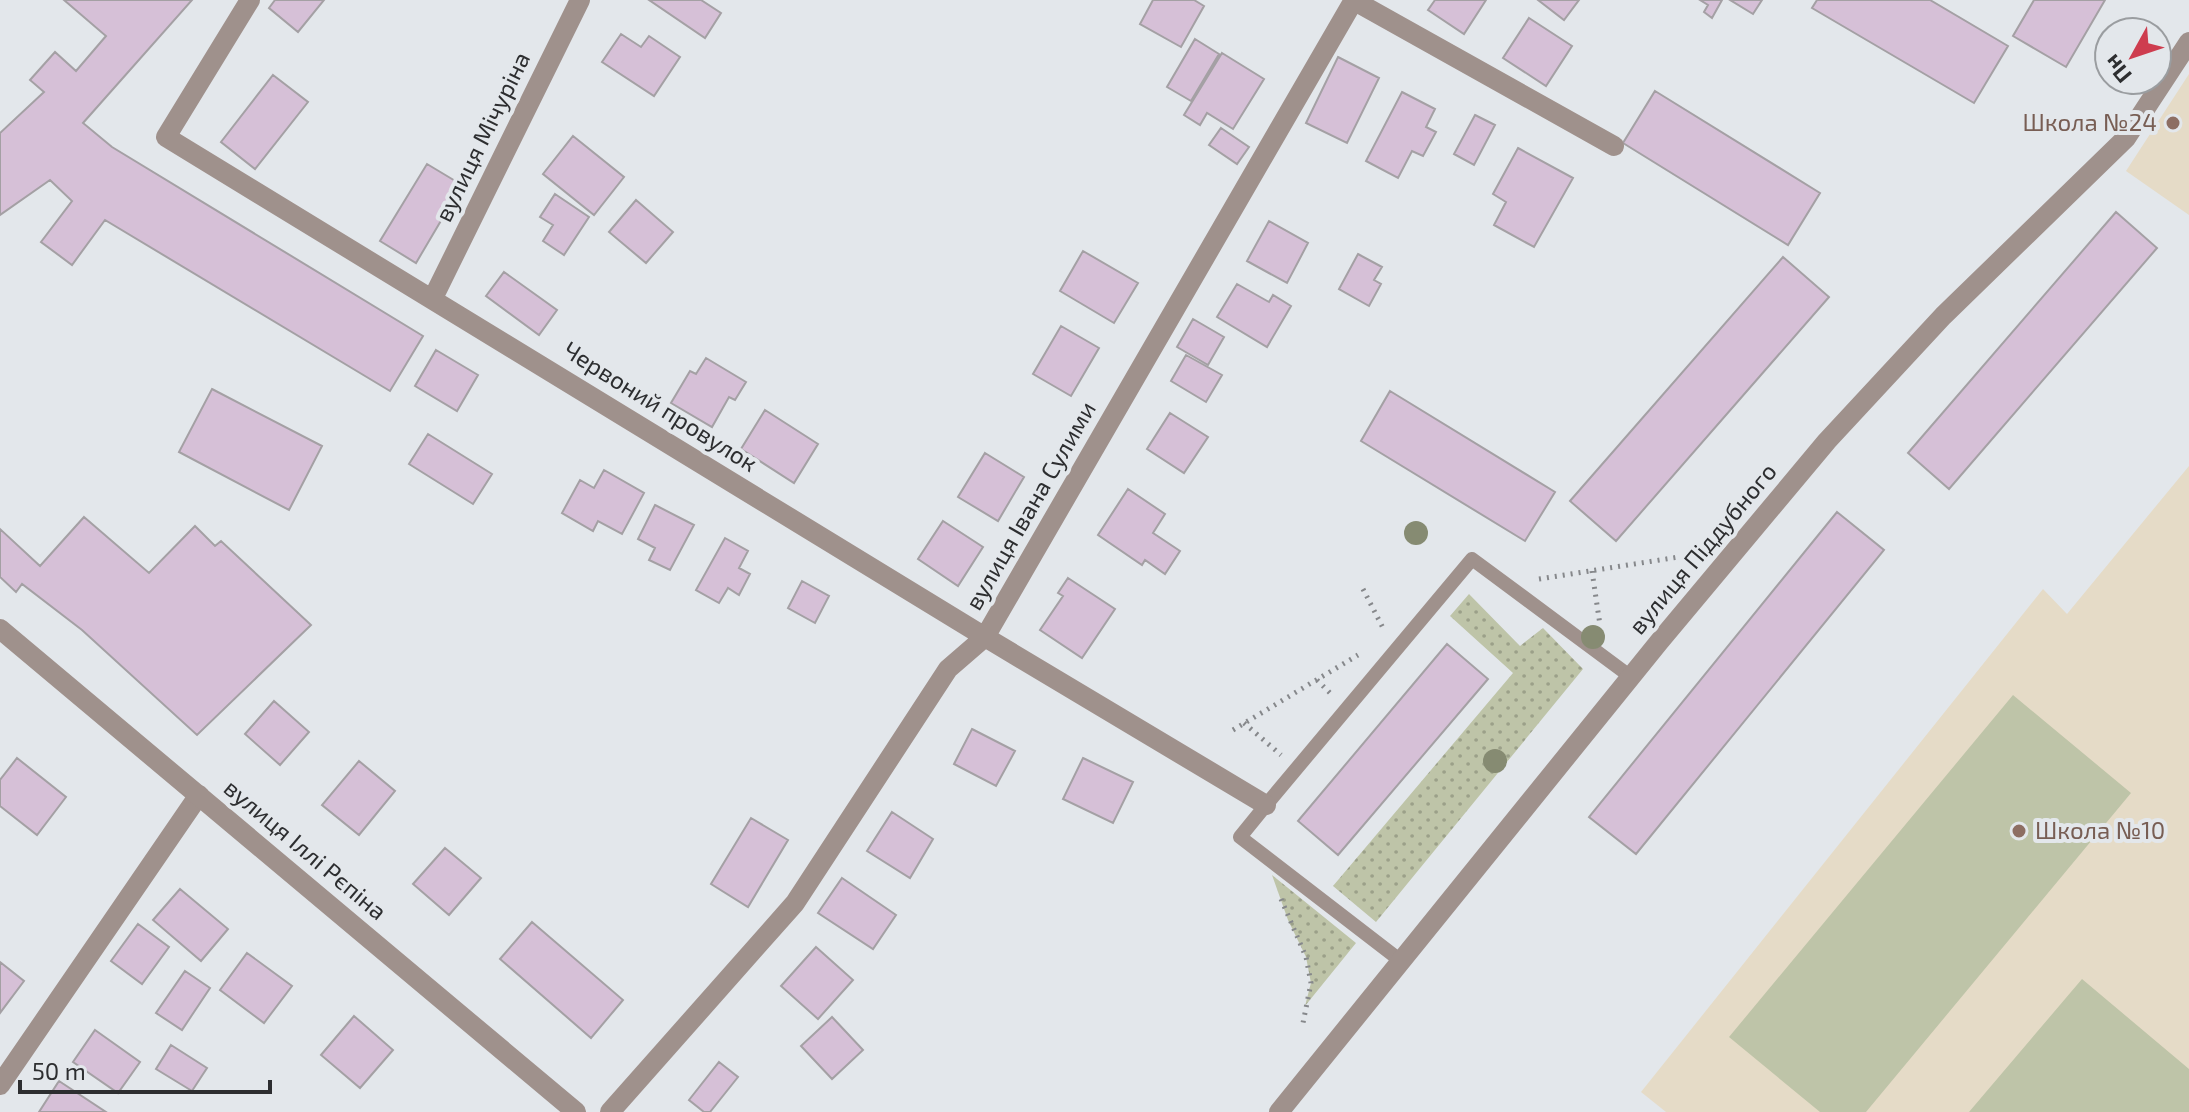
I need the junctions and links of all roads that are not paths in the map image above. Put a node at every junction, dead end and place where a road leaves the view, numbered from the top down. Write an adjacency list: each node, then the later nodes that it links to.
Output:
1 (250, 0): 7 (street, Червоний провулок)
2 (580, 0): 7 (street, вулиця Мічуріна)
3 (1354, 0): 4 (street); 9 (street, вулиця Івана Сулими)
4 (1385, 7): 6 (street)
5 (2189, 42): 10 (street, вулиця Піддубного)
6 (1614, 146)
7 (433, 298): 9 (street, Червоний провулок)
8 (0, 629): 11 (street, вулиця Іллі Рєпіна)
9 (985, 637): 12 (street, Червоний провулок); 16 (street, вулиця Івана Сулими)
10 (1631, 677): 12 (lane); 13 (street, вулиця Піддубного)
11 (199, 795): 14 (street); 15 (street, вулиця Іллі Рєпіна)
12 (1266, 805): 13 (lane)
13 (1401, 961): 17 (street, вулиця Піддубного)
14 (0, 1085)
15 (576, 1112)
16 (610, 1112)
17 (1279, 1112)

